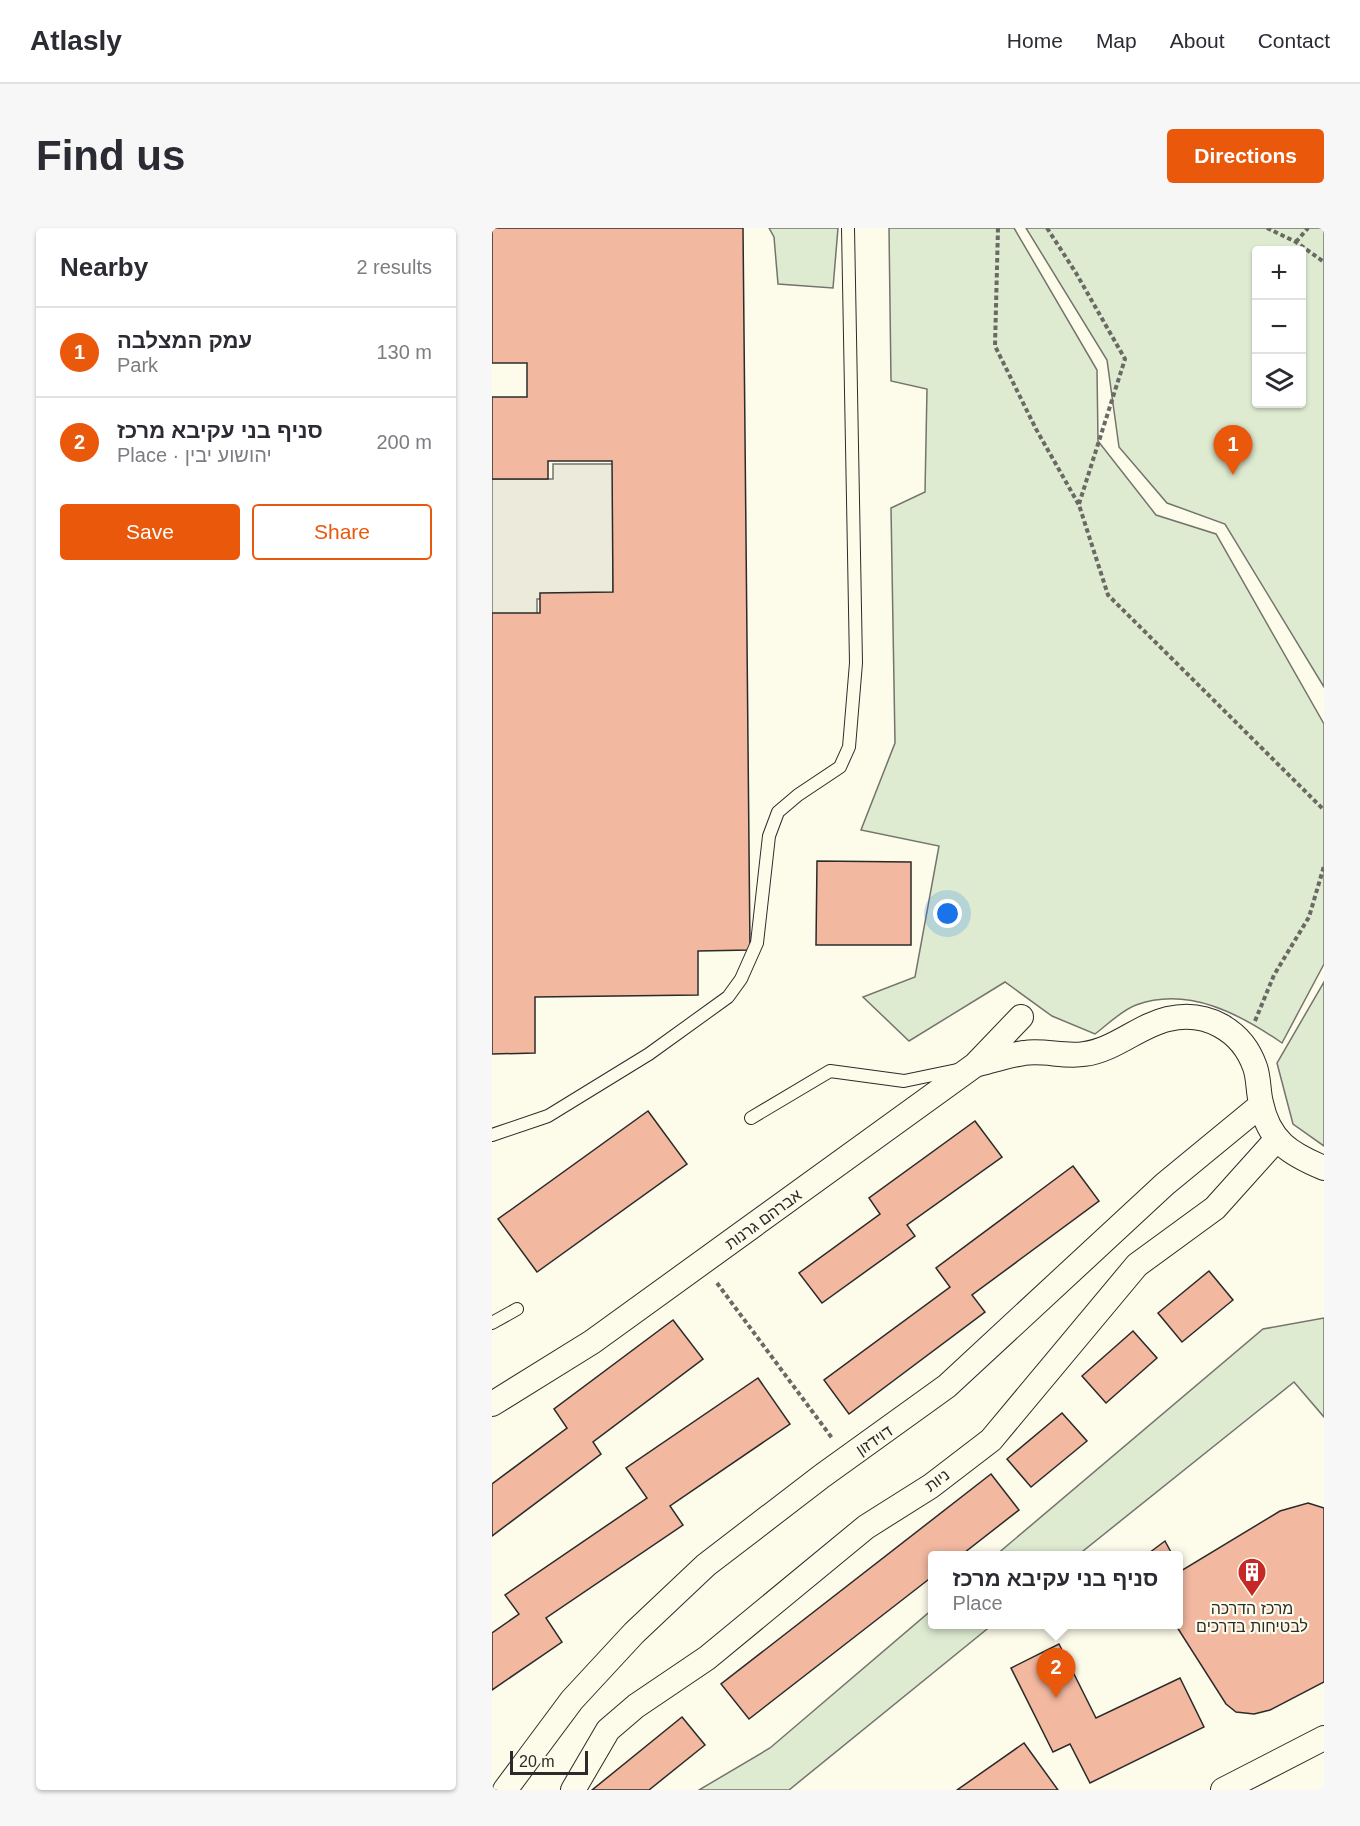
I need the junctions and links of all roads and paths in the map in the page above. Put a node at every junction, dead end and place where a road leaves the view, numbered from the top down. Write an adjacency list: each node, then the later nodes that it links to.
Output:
1 (849, 228): 16 (lane)
2 (998, 228): 8 (path)
3 (1047, 228): 8 (path)
4 (1267, 228): 6 (path)
5 (1308, 228): 6 (path)
6 (1296, 242): 7 (path)
7 (1324, 262)
8 (1079, 505): 9 (path)
9 (1324, 810)
10 (1324, 866): 12 (path)
11 (1022, 1017): 13 (street, אברהם גרנות)
12 (1244, 1047): 13 (street); 14 (street)
13 (975, 1065): 15 (lane); 19 (street, אברהם גרנות)
14 (1261, 1105): 17 (street); 23 (street, דוידזון)
15 (751, 1118)
16 (492, 1135)
17 (1276, 1140): 18 (street); 26 (street, ניות)
18 (1324, 1168)
19 (702, 1263): 22 (street, אברהם גרנות); 23 (path)
20 (517, 1309): 21 (lane)
21 (492, 1323)
22 (492, 1404)
23 (847, 1459): 25 (street, דוידזון)
24 (1324, 1738): 27 (street)
25 (506, 1790)
26 (573, 1790)
27 (1223, 1790)

